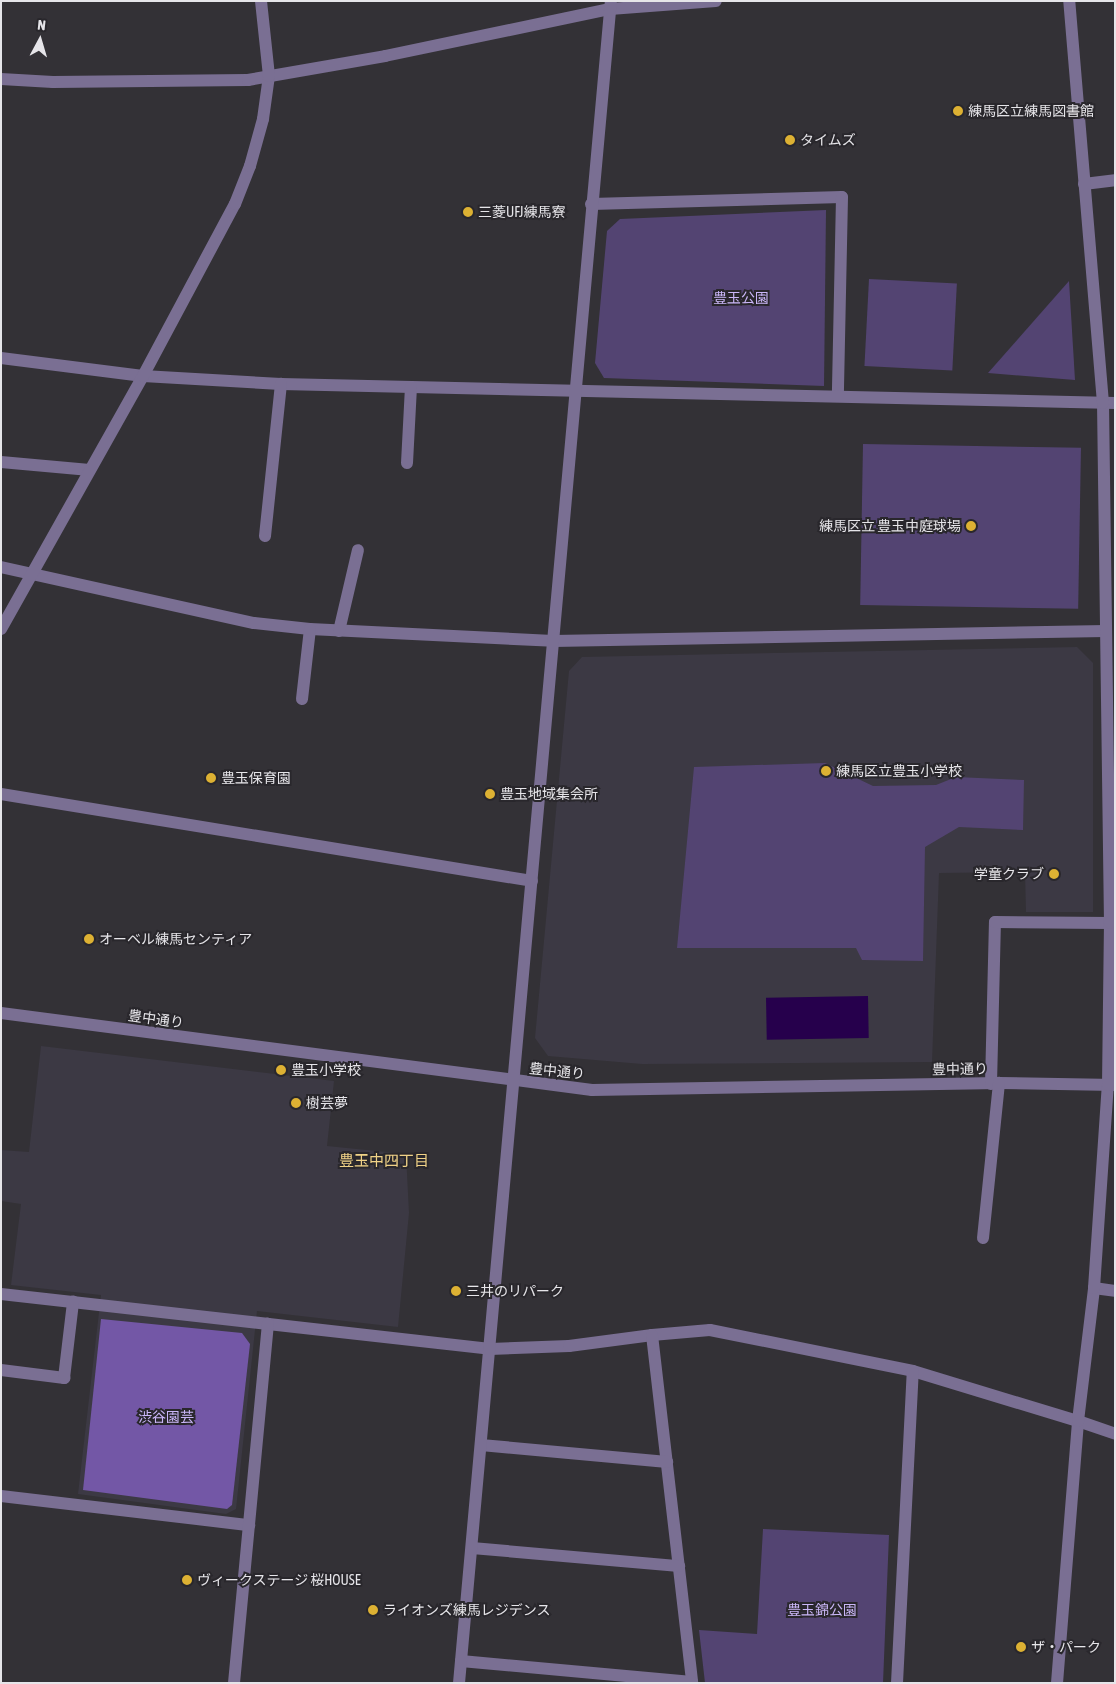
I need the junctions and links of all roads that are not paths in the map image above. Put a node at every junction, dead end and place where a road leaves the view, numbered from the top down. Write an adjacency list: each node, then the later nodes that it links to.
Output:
1 (261, 1): 5 (street)
2 (716, 1): 4 (street)
3 (1069, 1): 8 (street)
4 (610, 5): 5 (street); 9 (street)
5 (269, 76): 6 (street); 11 (street)
6 (1, 79)
7 (1115, 180): 8 (street)
8 (1084, 184): 16 (street)
9 (591, 204): 14 (street); 15 (street)
10 (1, 358): 11 (street)
11 (142, 376): 12 (street); 19 (street)
12 (281, 384): 13 (street); 20 (street)
13 (411, 387): 14 (street); 18 (street)
14 (576, 392): 15 (street); 28 (street)
15 (838, 396): 16 (street)
16 (1109, 403): 27 (street)
17 (1, 462): 19 (street)
18 (407, 463)
19 (90, 470): 23 (street)
20 (264, 536)
21 (358, 550): 26 (street)
22 (1, 567): 23 (street)
23 (34, 574): 24 (street); 25 (street)
24 (1, 629)
25 (310, 629): 26 (street); 29 (street)
26 (339, 631): 28 (street)
27 (1106, 631): 28 (street); 31 (street)
28 (553, 641): 32 (street)
29 (302, 698)
30 (1, 794): 32 (street)
31 (1112, 797): 33 (street)
32 (532, 881): 35 (street)
33 (1110, 924): 36 (street); 37 (street)
34 (1, 1013): 35 (street, 豊中通り)
35 (514, 1082): 36 (street, 豊中通り); 45 (street)
36 (995, 1083): 37 (street, 豊中通り); 38 (street)
37 (1111, 1085): 39 (street)
38 (983, 1238)
39 (1094, 1288): 40 (street); 48 (street)
40 (1115, 1291)
41 (1, 1294): 42 (street)
42 (73, 1302): 43 (street); 46 (street)
43 (268, 1324): 45 (street); 53 (street)
44 (652, 1335): 45 (street); 47 (street); 51 (street)
45 (490, 1349): 50 (street)
46 (1, 1370)
47 (914, 1371): 48 (street); 60 (street)
48 (1078, 1421): 49 (street); 61 (street)
49 (1115, 1434)
50 (481, 1445): 51 (street); 54 (street)
51 (667, 1462): 55 (street)
52 (1, 1496): 53 (street)
53 (249, 1526): 58 (street)
54 (472, 1548): 55 (street); 56 (street)
55 (678, 1566): 57 (street)
56 (461, 1660): 57 (street); 59 (street)
57 (692, 1682)
58 (234, 1683)
59 (459, 1683)
60 (897, 1683)
61 (1058, 1683)

